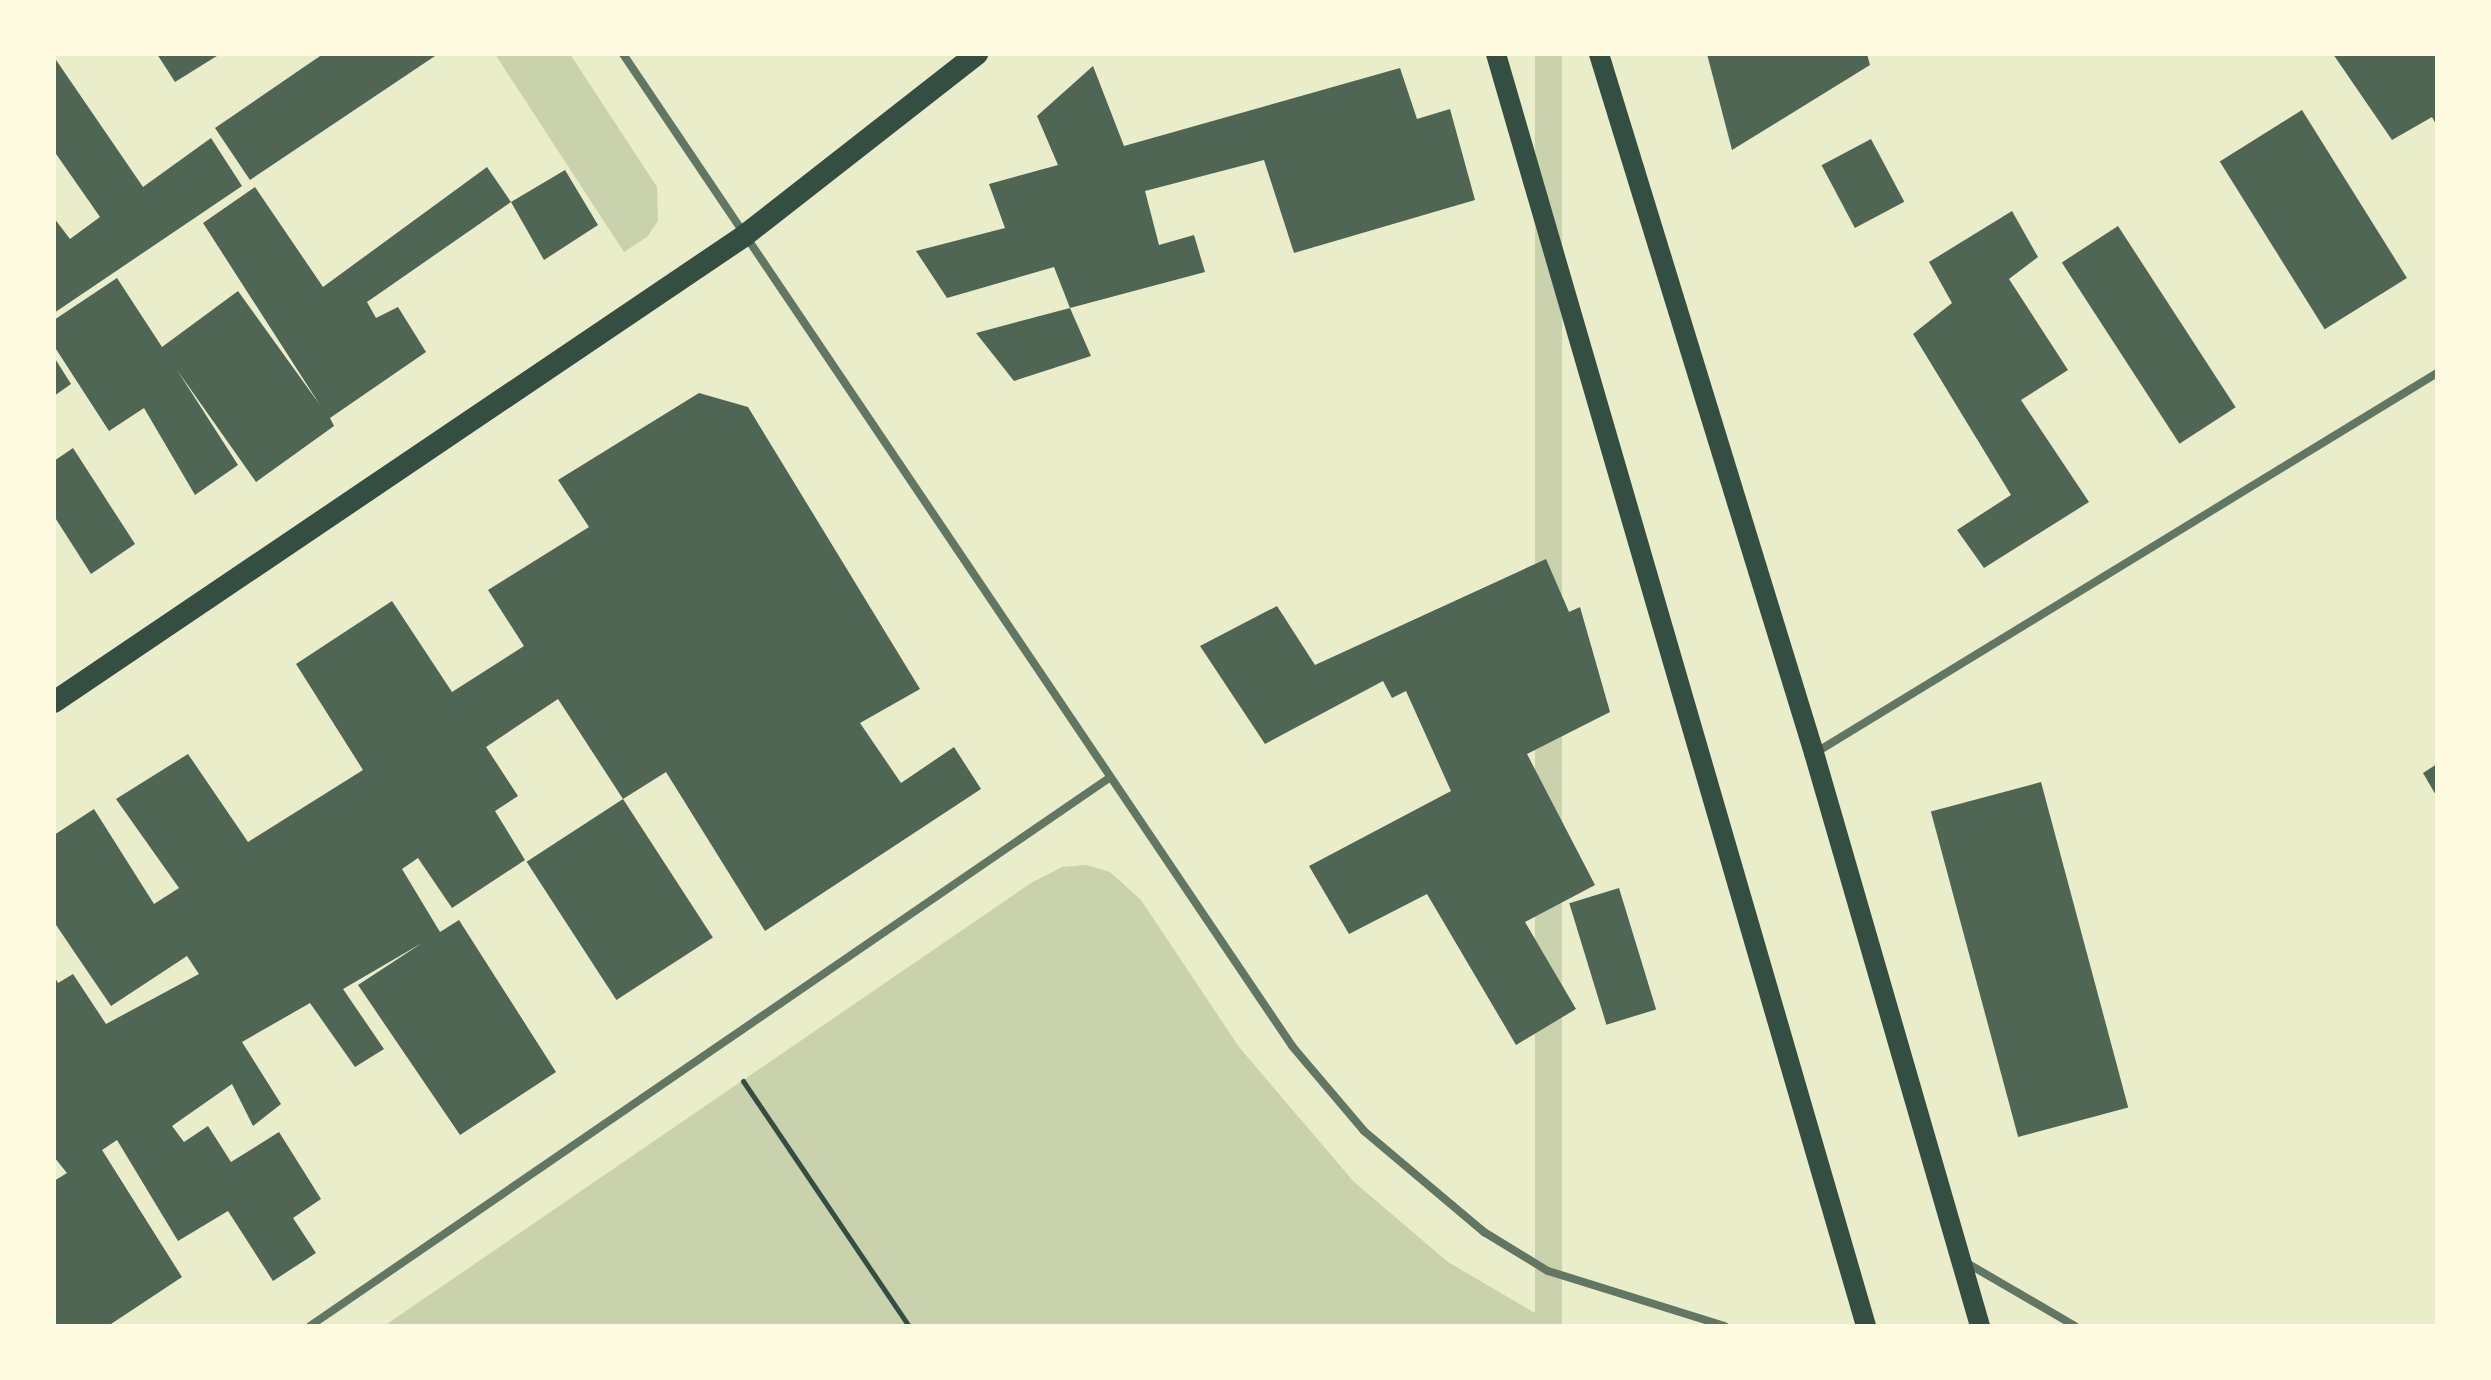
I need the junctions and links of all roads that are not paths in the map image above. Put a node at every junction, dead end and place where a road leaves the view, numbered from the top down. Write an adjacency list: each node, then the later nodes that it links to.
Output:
1 (623, 54): 5 (street)
2 (977, 54): 5 (highway)
3 (1496, 54): 13 (main road)
4 (1599, 54): 8 (main road)
5 (744, 236): 7 (highway); 9 (street)
6 (2437, 373): 8 (street)
7 (54, 702)
8 (1814, 753): 10 (main road)
9 (1109, 778): 11 (street); 12 (street)
10 (1961, 1260): 14 (main road); 15 (street)
11 (310, 1326)
12 (1725, 1326)
13 (1866, 1326)
14 (1980, 1326)
15 (2075, 1326)

